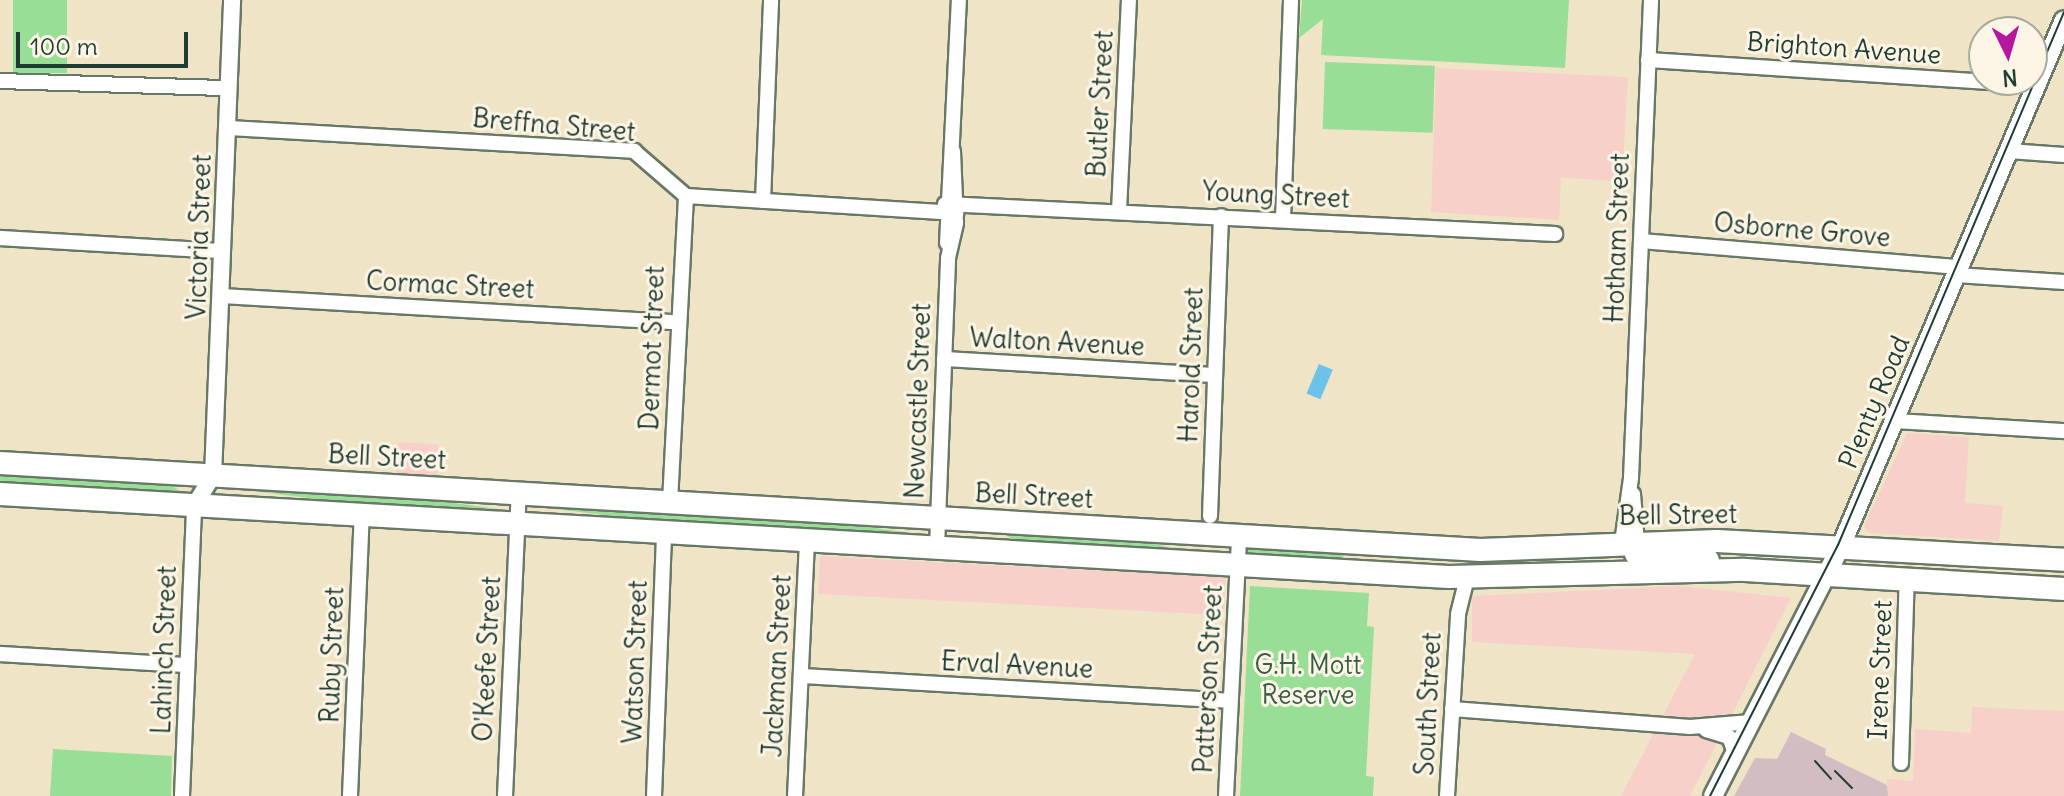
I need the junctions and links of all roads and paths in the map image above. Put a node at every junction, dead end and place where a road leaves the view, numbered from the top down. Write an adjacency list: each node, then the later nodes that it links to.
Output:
1 (232, 0): 12 (street, Victoria Street)
2 (771, 0): 18 (street)
3 (959, 0): 19 (street, Newcastle Street)
4 (1129, 0): 20 (street, Butler Street)
5 (1291, 0): 22 (street)
6 (1651, 0): 9 (street, Hotham Street)
7 (2063, 27): 8 (main road, Plenty Road)
8 (2048, 59)
9 (1648, 60): 11 (street, Brighton Avenue); 25 (street, Hotham Street)
10 (0, 81): 12 (street)
11 (1968, 81)
12 (229, 88): 14 (street, Victoria Street)
13 (2032, 96): 15 (main road, Plenty Road)
14 (227, 128): 17 (street, Breffna Street); 26 (street, Victoria Street)
15 (2009, 151): 16 (street); 27 (main road, Plenty Road)
16 (2064, 155)
17 (686, 196): 18 (street); 30 (street, Dermot Street)
18 (763, 201): 19 (street)
19 (951, 204): 20 (street, Young Street); 31 (street, Newcastle Street)
20 (1119, 211): 21 (street, Young Street)
21 (1221, 216): 22 (street, Young Street); 32 (street, Harold Street)
22 (1283, 219): 23 (street, Young Street)
23 (1555, 234)
24 (0, 238): 26 (street)
25 (1641, 241): 27 (street, Osborne Grove); 48 (street, Hotham Street)
26 (222, 251): 29 (street, Victoria Street)
27 (1958, 271): 28 (street, Osborne Grove); 33 (main road, Plenty Road)
28 (2064, 282)
29 (220, 296): 30 (street, Cormac Street); 36 (street, Victoria Street)
30 (677, 322): 39 (street, Dermot Street)
31 (944, 359): 32 (street, Walton Avenue); 43 (street, Newcastle Street)
32 (1215, 375): 42 (street, Harold Street)
33 (1894, 421): 34 (street); 49 (main road, Plenty Road)
34 (2064, 431)
35 (0, 463): 36 (highway, Bell Street)
36 (213, 476): 37 (highway, Bell Street); 40 (street)
37 (519, 493): 39 (highway, Bell Street); 44 (street, O'Keefe Street)
38 (0, 494): 40 (highway)
39 (670, 502): 43 (highway, Bell Street)
40 (194, 506): 41 (highway); 60 (street, Lahinch Street)
41 (362, 515): 44 (highway); 69 (street, Ruby Street)
42 (1210, 516)
43 (937, 518): 46 (highway, Bell Street); 50 (street, Newcastle Street)
44 (518, 524): 45 (highway); 70 (street, O'Keefe Street)
45 (664, 530): 47 (highway); 71 (street, Watson Street)
46 (1239, 536): 48 (highway, Bell Street); 52 (street, Patterson Street)
47 (807, 539): 50 (highway); 61 (street, Jackman Street)
48 (1631, 546): 49 (highway, Bell Street); 53 (highway); 55 (highway)
49 (1841, 546): 51 (highway, Bell Street); 54 (main road, Plenty Road)
50 (937, 547): 52 (highway)
51 (2064, 560)
52 (1237, 564): 56 (highway); 62 (street, Patterson Street)
53 (1731, 570): 54 (highway); 55 (highway)
54 (1827, 573): 57 (highway); 64 (main road, Plenty Road)
55 (1600, 575): 56 (highway)
56 (1458, 577): 63 (street, South Street)
57 (1907, 577): 58 (highway); 67 (street, Irene Street)
58 (2064, 589)
59 (0, 654): 60 (street)
60 (187, 665): 68 (street, Lahinch Street)
61 (801, 676): 62 (street, Erval Avenue); 72 (street, Jackman Street)
62 (1230, 701): 73 (street, Patterson Street)
63 (1452, 709): 65 (street); 74 (street, South Street)
64 (1751, 722): 65 (street); 66 (main road, Plenty Road)
65 (1690, 727): 66 (street)
66 (1735, 753): 75 (main road, Plenty Road)
67 (1901, 763)
68 (182, 796)
69 (350, 796)
70 (505, 796)
71 (654, 796)
72 (795, 796)
73 (1226, 796)
74 (1447, 796)
75 (1713, 796)

